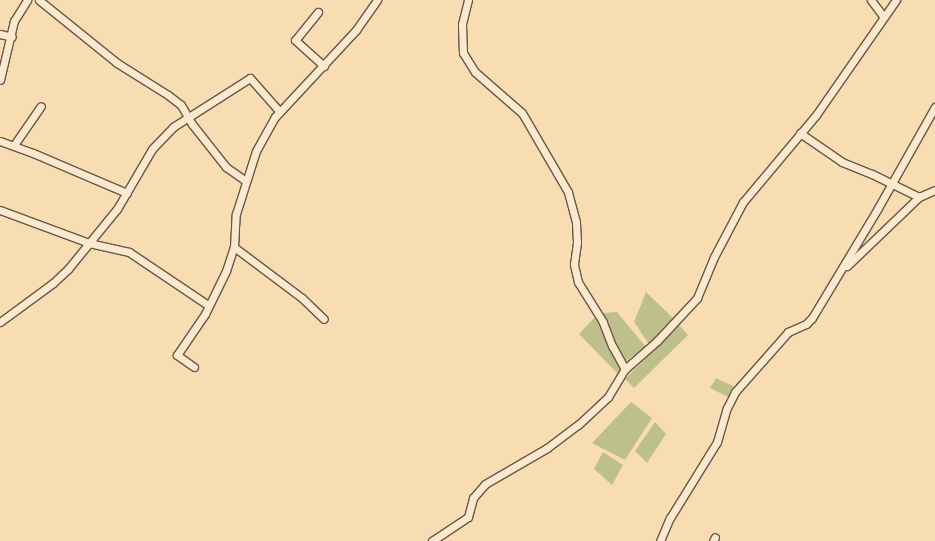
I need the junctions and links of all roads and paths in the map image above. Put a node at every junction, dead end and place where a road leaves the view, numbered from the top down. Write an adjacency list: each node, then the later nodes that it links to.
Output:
1 (27, 0): 10 (street)
2 (39, 0): 16 (street)
3 (377, 0): 11 (street)
4 (468, 0): 33 (street)
5 (871, 0): 8 (street)
6 (896, 0): 8 (street)
7 (318, 12): 11 (street)
8 (884, 17): 17 (street)
9 (0, 34): 10 (street)
10 (12, 37): 12 (street)
11 (324, 66): 15 (street)
12 (0, 80)
13 (41, 106): 19 (street)
14 (935, 107): 21 (street)
15 (280, 112): 16 (street); 20 (street)
16 (188, 118): 20 (street); 23 (street)
17 (800, 133): 21 (street); 33 (street)
18 (0, 141): 19 (street)
19 (14, 145): 23 (street)
20 (246, 181): 27 (street)
21 (892, 184): 24 (street); 28 (street)
22 (935, 190): 24 (street)
23 (127, 193): 26 (street)
24 (919, 197): 28 (street)
25 (0, 210): 26 (street)
26 (90, 243): 29 (street); 31 (street)
27 (234, 247): 29 (street); 30 (street)
28 (840, 272): 35 (street)
29 (208, 305): 32 (street)
30 (324, 319)
31 (0, 322)
32 (194, 367)
33 (625, 369): 34 (street)
34 (432, 541)
35 (660, 541)

